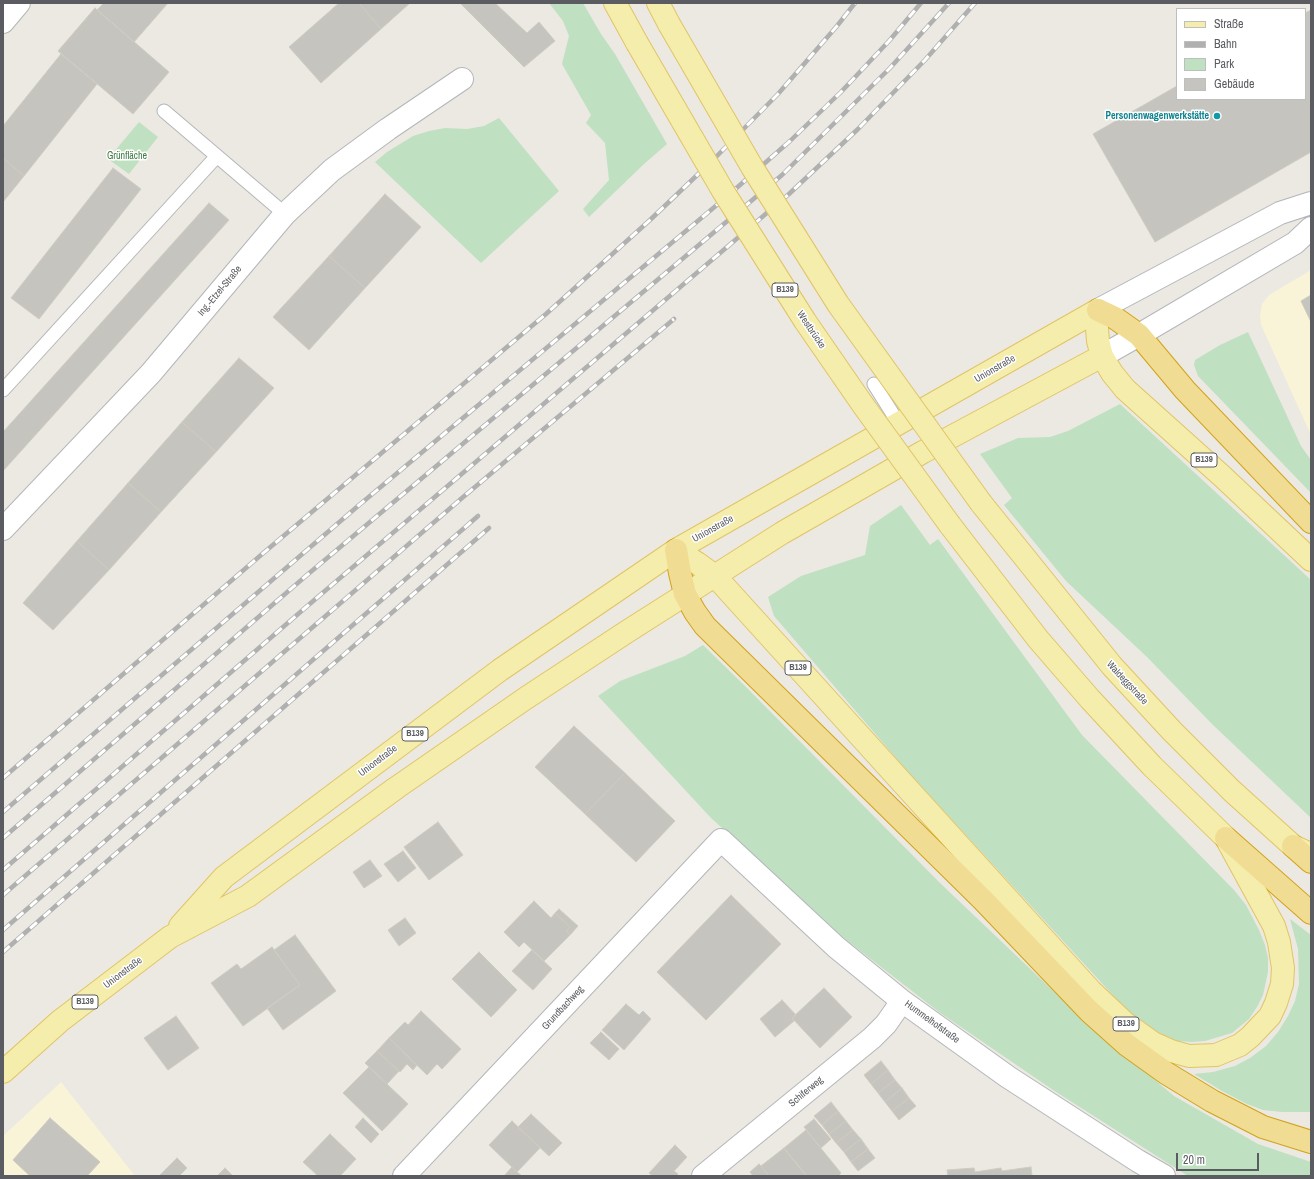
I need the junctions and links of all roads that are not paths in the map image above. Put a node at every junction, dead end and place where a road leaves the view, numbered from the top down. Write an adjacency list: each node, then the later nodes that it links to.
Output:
1 (19, 3): 4 (street)
2 (615, 3): 23 (main road, Westbrücke / B139, bridge)
3 (658, 3): 25 (main road, Waldeggstraße, bridge)
4 (3, 22)
5 (462, 79): 9 (street, Ing.-Etzel-Straße)
6 (164, 111): 7 (lane)
7 (216, 156): 9 (lane); 15 (lane)
8 (1311, 204): 11 (street, Unionstraße)
9 (285, 214): 18 (street, Ing.-Etzel-Straße)
10 (1311, 228): 12 (street, Unionstraße)
11 (1098, 310): 12 (highway); 13 (main road, B139); 16 (main road, Unionstraße / B139)
12 (1139, 335): 13 (street, Unionstraße); 17 (highway)
13 (1102, 356): 20 (main road, B139); 21 (main road, Unionstraße / B139)
14 (874, 384): 16 (lane)
15 (3, 390)
16 (899, 424): 19 (main road, Unionstraße / B139)
17 (1311, 522)
18 (3, 529)
19 (676, 550): 21 (main road, B139); 22 (highway); 28 (main road, Unionstraße / B139)
20 (1311, 560)
21 (715, 576): 22 (main road, Unionstraße / B139); 23 (main road, B139)
22 (685, 594): 28 (main road, Unionstraße / B139); 31 (highway)
23 (1226, 838): 27 (highway)
24 (721, 840): 29 (street, Hummelhofstraße); 32 (street, Grundbachweg)
25 (1302, 850): 26 (highway)
26 (1311, 862)
27 (1311, 913)
28 (170, 937): 30 (main road, Unionstraße / B139)
29 (902, 1001): 33 (street, Schiferweg); 34 (street, Hummelhofstraße)
30 (3, 1072)
31 (1311, 1142)
32 (404, 1176)
33 (703, 1176)
34 (1164, 1176)

